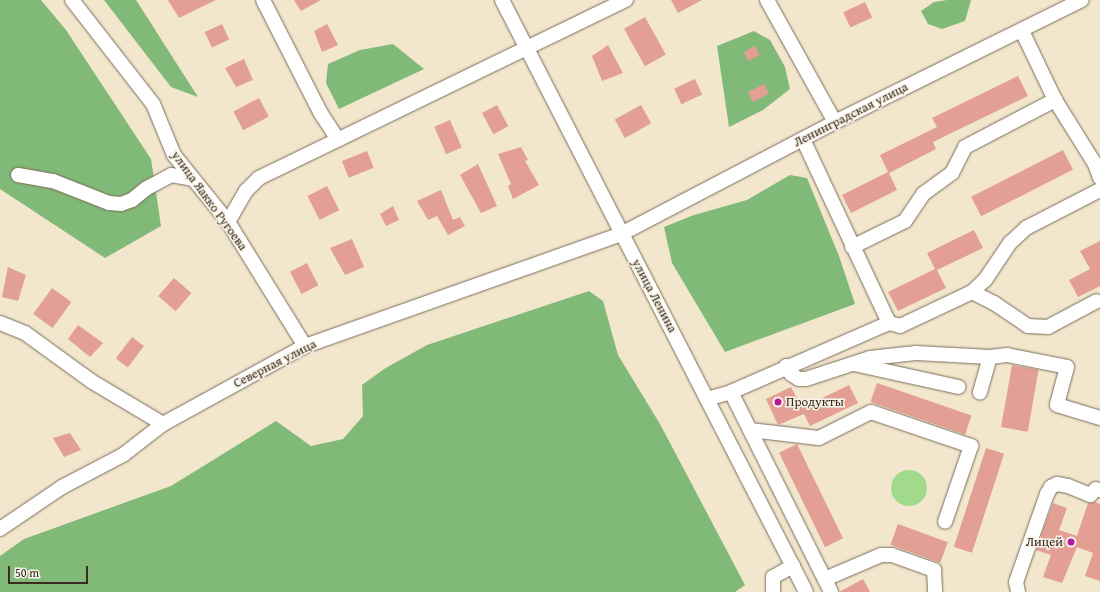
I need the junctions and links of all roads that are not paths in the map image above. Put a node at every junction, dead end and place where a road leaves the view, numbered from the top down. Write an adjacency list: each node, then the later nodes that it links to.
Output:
1 (72, 0): 15 (street, улица Яакко Ругоева)
2 (263, 0): 12 (street)
3 (502, 0): 8 (street, улица Ленина)
4 (626, 0): 8 (street)
5 (767, 0): 10 (street)
6 (1082, 0): 7 (street, Ленинградская улица)
7 (1022, 31): 9 (street); 10 (street, Ленинградская улица)
8 (526, 48): 12 (street); 18 (street, улица Ленина)
9 (1055, 100): 14 (street); 19 (street)
10 (835, 122): 11 (street, Ленинградская улица)
11 (803, 139): 18 (street, Ленинградская улица); 19 (street)
12 (338, 140): 17 (street)
13 (18, 175): 15 (street)
14 (1100, 178)
15 (193, 179): 17 (street, улица Яакко Ругоева)
16 (1100, 190): 20 (street)
17 (228, 222): 24 (street, улица Яакко Ругоева)
18 (621, 234): 24 (street, Северная улица); 31 (street, улица Ленина)
19 (852, 247): 23 (street)
20 (972, 292): 21 (street); 23 (street)
21 (1097, 301)
22 (0, 323): 33 (street)
23 (889, 323): 27 (street)
24 (305, 346): 33 (street, Северная улица)
25 (990, 357): 26 (street); 30 (street); 32 (street)
26 (854, 364): 27 (street); 28 (street)
27 (786, 366): 29 (street)
28 (959, 387)
29 (731, 392): 31 (street); 34 (street)
30 (980, 393)
31 (707, 399): 38 (street, улица Ленина)
32 (1100, 418)
33 (163, 424): 37 (street, Северная улица)
34 (750, 430): 36 (street); 39 (street)
35 (1100, 490): 44 (street)
36 (945, 522)
37 (0, 529)
38 (793, 566): 40 (street); 41 (street, улица Ленина)
39 (825, 579): 42 (street); 43 (street)
40 (773, 592)
41 (806, 592)
42 (831, 592)
43 (935, 592)
44 (1018, 592)

